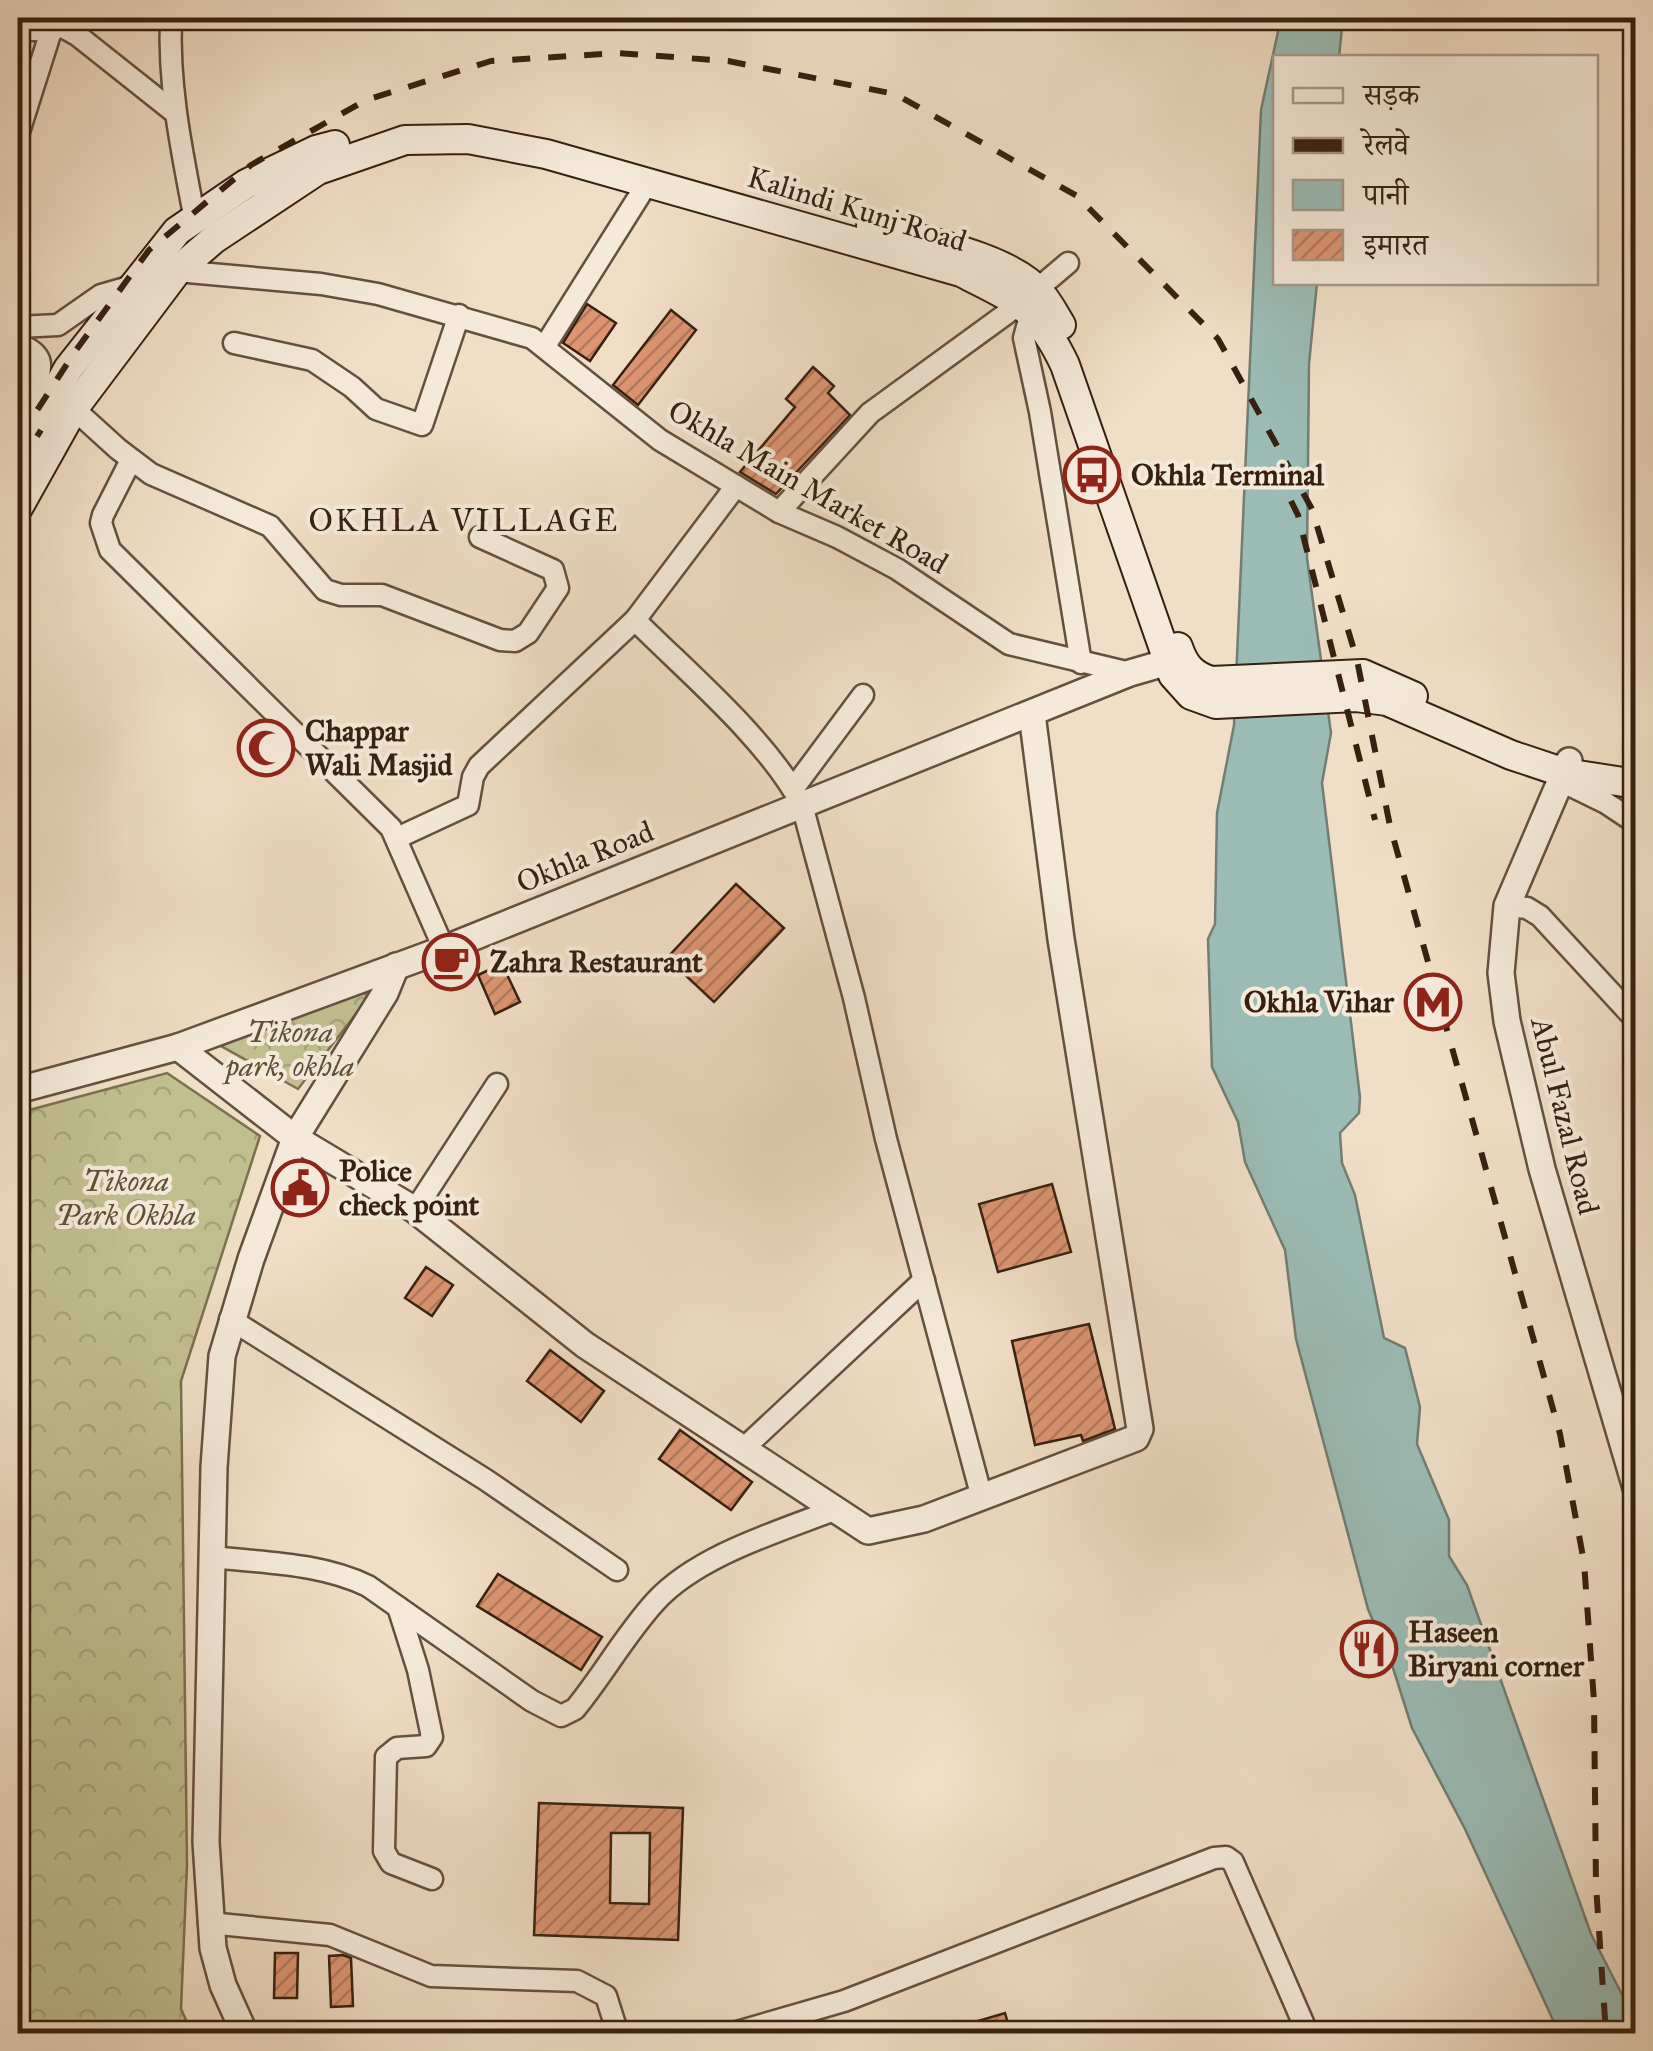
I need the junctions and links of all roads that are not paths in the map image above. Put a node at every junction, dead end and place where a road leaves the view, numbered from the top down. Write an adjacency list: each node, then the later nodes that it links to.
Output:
1 (172, 18): 4 (street)
2 (18, 29): 3 (street)
3 (51, 31): 4 (street); 5 (street)
4 (174, 112): 7 (street)
5 (18, 135)
6 (648, 182): 9 (main road, Kalindi Kunj Road); 11 (main road, Kalindi Kunj Road); 16 (street)
7 (196, 220): 10 (main road, Kalindi Kunj Road); 11 (main road, Kalindi Kunj Road)
8 (1068, 263): 11 (street)
9 (177, 271): 12 (street, Okhla Main Market Road); 17 (main road, Kalindi Kunj Road)
10 (132, 286): 13 (street); 17 (main road, Kalindi Kunj Road)
11 (1030, 301): 23 (street); 26 (main road, Kalindi Kunj Road); 27 (street); 29 (main road, Kalindi Kunj Road)
12 (459, 315): 14 (street); 16 (street, Okhla Main Market Road)
13 (18, 327)
14 (234, 343)
15 (18, 344): 18 (street)
16 (544, 346): 21 (street, Okhla Main Market Road)
17 (64, 400): 18 (main road, Kalindi Kunj Road); 20 (street); 22 (main road, Kalindi Kunj Road)
18 (33, 432): 19 (main road, Kalindi Kunj Road)
19 (18, 459)
20 (131, 460): 24 (street); 37 (street)
21 (736, 486): 23 (street, Okhla Main Market Road); 25 (street)
22 (18, 508)
23 (779, 512): 27 (street, Okhla Main Market Road)
24 (480, 538)
25 (635, 620): 35 (street); 37 (street)
26 (1168, 662): 28 (street, Okhla Road); 29 (main road, Kalindi Kunj Road)
27 (1081, 663): 28 (street, Okhla Main Market Road)
28 (1130, 673): 31 (street, Okhla Road)
29 (1217, 693): 33 (main road)
30 (863, 695): 35 (street)
31 (1032, 714): 35 (street, Okhla Road); 51 (street)
32 (1636, 770): 33 (main road)
33 (1565, 772): 34 (main road); 36 (street); 38 (street, Abul Fazal Road)
34 (1636, 784)
35 (797, 797): 39 (street, Okhla Road); 47 (street)
36 (1636, 824)
37 (397, 838): 39 (street)
38 (1507, 906): 41 (street); 50 (street, Abul Fazal Road)
39 (444, 949): 40 (street, Okhla Road)
40 (396, 966): 42 (street, Okhla Road); 45 (street)
41 (1636, 1020)
42 (178, 1047): 44 (street, Okhla Road); 45 (street)
43 (497, 1084): 46 (street)
44 (18, 1090)
45 (295, 1138): 46 (street); 48 (street)
46 (415, 1210): 49 (street)
47 (924, 1280): 49 (street); 51 (street)
48 (230, 1319): 53 (street); 54 (street)
49 (743, 1450): 52 (street)
50 (1636, 1488)
51 (982, 1498): 52 (street)
52 (834, 1510): 55 (street)
53 (213, 1558): 55 (street); 57 (street)
54 (618, 1570)
55 (398, 1606): 56 (street)
56 (432, 1879)
57 (210, 1923): 59 (street); 60 (street)
58 (1306, 2033): 61 (street)
59 (244, 2034)
60 (618, 2034)
61 (730, 2034)

